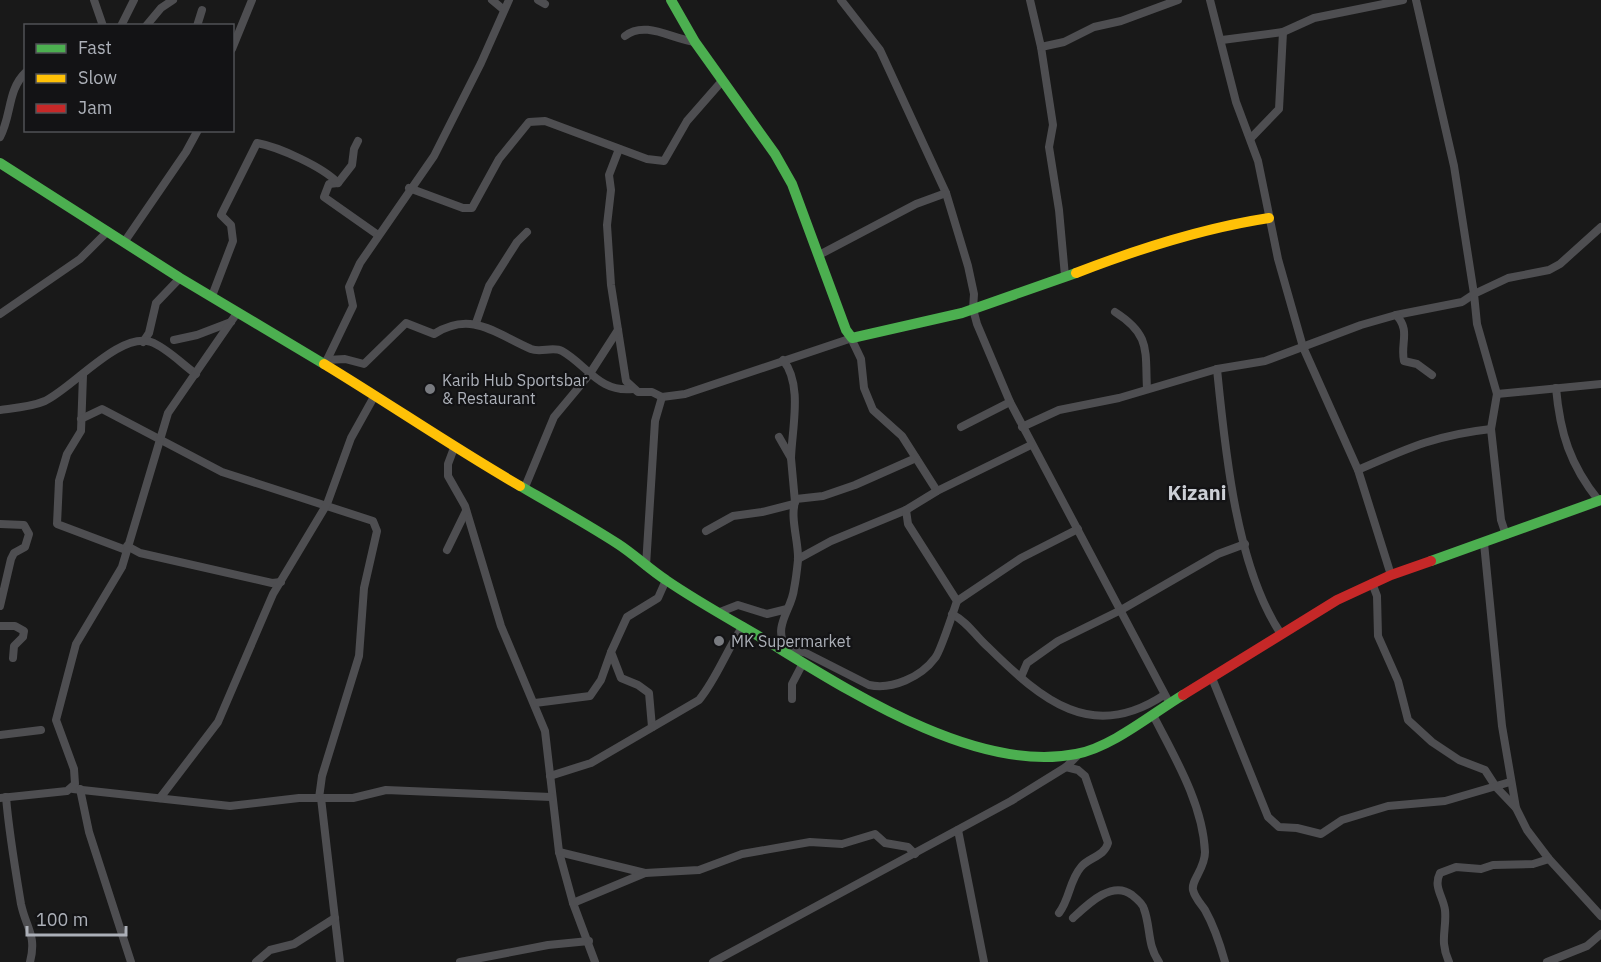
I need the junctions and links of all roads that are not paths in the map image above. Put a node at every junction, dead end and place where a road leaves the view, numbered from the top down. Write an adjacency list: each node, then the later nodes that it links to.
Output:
1 (94, 0): 16 (street)
2 (134, 0): 17 (street)
3 (174, 0): 18 (street)
4 (252, 0): 24 (street)
5 (492, 0): 15 (street)
6 (509, 0): 15 (street)
7 (671, 0): 23 (main road)
8 (841, 0): 36 (street)
9 (1030, 0): 25 (street)
10 (1178, 0): 25 (street)
11 (1210, 0): 22 (street)
12 (1403, 0): 20 (street)
13 (1416, 0): 46 (street)
14 (202, 10): 19 (street)
15 (504, 10): 35 (street)
16 (102, 24)
17 (122, 24)
18 (148, 24)
19 (198, 24)
20 (1283, 32): 22 (street); 30 (street)
21 (625, 36): 23 (street)
22 (1222, 40): 30 (street)
23 (695, 42): 27 (main road)
24 (234, 45)
25 (1041, 46): 44 (street)
26 (24, 74): 29 (street)
27 (722, 81): 32 (street); 43 (main road)
28 (197, 132): 42 (street)
29 (0, 137)
30 (1251, 138): 37 (street)
31 (358, 141): 34 (street)
32 (619, 149): 35 (street); 56 (street)
33 (0, 163): 39 (main road)
34 (338, 183): 41 (street); 47 (street)
35 (409, 189): 41 (street)
36 (945, 193): 43 (street); 50 (street)
37 (1269, 218): 44 (main road); 60 (street)
38 (1601, 227): 46 (street)
39 (108, 231): 42 (main road); 52 (street)
40 (527, 232): 55 (street)
41 (378, 235): 62 (street)
42 (125, 241): 45 (main road)
43 (819, 255): 57 (main road)
44 (1065, 276): 50 (main road)
45 (180, 278): 47 (main road); 59 (street)
46 (1474, 294): 48 (street); 49 (street)
47 (212, 296): 54 (main road)
48 (1462, 302): 49 (street); 53 (street)
49 (1476, 308): 72 (street)
50 (973, 309): 57 (main road); 75 (street)
51 (1115, 312): 71 (street)
52 (0, 314)
53 (1396, 315): 60 (street); 67 (street)
54 (234, 318): 58 (street); 62 (main road); 64 (street)
55 (476, 323): 62 (street); 66 (street)
56 (618, 330): 66 (street); 70 (street)
57 (852, 338): 61 (street); 86 (street)
58 (174, 340)
59 (142, 342): 64 (street); 65 (street)
60 (1303, 347): 63 (street); 87 (street)
61 (783, 360): 74 (street); 85 (street)
62 (326, 362): 73 (main road)
63 (1217, 369): 71 (street); 100 (street)
64 (196, 374): 82 (street)
65 (83, 375): 76 (street); 77 (street)
66 (589, 375): 70 (street); 88 (street)
67 (1432, 375)
68 (1601, 384): 69 (street)
69 (1556, 388): 72 (street); 90 (street)
70 (633, 389): 74 (street)
71 (1147, 389): 79 (street)
72 (1497, 394): 80 (street)
73 (375, 395): 84 (main road); 92 (street)
74 (662, 397): 104 (street)
75 (1010, 402): 78 (street); 79 (street)
76 (0, 410)
77 (81, 419): 82 (street); 101 (street)
78 (961, 427)
79 (1022, 427): 83 (street)
80 (1491, 429): 87 (street); 98 (street)
81 (779, 437): 85 (street)
82 (159, 440): 92 (street); 101 (street)
83 (1031, 445): 89 (street); 96 (street)
84 (454, 448): 88 (main road); 93 (street)
85 (791, 458): 91 (street)
86 (916, 458): 89 (street); 91 (street)
87 (1358, 470): 105 (street)
88 (525, 487): 104 (main road)
89 (937, 491): 94 (street)
90 (1600, 501): 98 (main road)
91 (795, 503): 97 (street); 103 (street)
92 (327, 504): 107 (street); 143 (street)
93 (466, 511): 102 (street); 129 (street)
94 (905, 514): 103 (street); 109 (street)
95 (0, 524): 110 (street)
96 (1078, 529): 109 (street); 112 (street)
97 (706, 531)
98 (1506, 535): 99 (main road)
99 (1484, 543): 105 (main road); 137 (street)
100 (1245, 544): 112 (street); 119 (street)
101 (126, 548): 107 (street); 139 (street)
102 (447, 550)
103 (798, 560): 111 (street)
104 (646, 566): 106 (main road)
105 (1391, 575): 108 (main road)
106 (666, 580): 113 (main road); 122 (street)
107 (282, 582): 142 (street)
108 (1372, 583): 119 (main road); 138 (street)
109 (957, 602): 114 (street)
110 (0, 606)
111 (788, 609): 113 (street); 121 (street)
112 (1121, 610): 125 (street); 128 (street)
113 (720, 612): 118 (main road)
114 (952, 614): 121 (street); 125 (street)
115 (0, 619): 117 (street)
116 (0, 626): 117 (street)
117 (15, 626): 123 (street)
118 (743, 626): 120 (main road); 131 (street)
119 (1281, 634): 126 (main road)
120 (773, 645): 121 (street); 124 (main road)
121 (786, 646)
122 (611, 652): 129 (street); 131 (street)
123 (13, 658)
124 (803, 663): 127 (street); 134 (main road)
125 (1021, 677): 128 (street)
126 (1212, 678): 128 (main road); 138 (street)
127 (792, 699)
128 (1167, 699): 130 (main road)
129 (535, 703): 136 (street)
130 (1153, 715): 134 (main road); 166 (street)
131 (652, 727): 136 (street)
132 (41, 730): 133 (street)
133 (0, 735)
134 (1079, 754): 135 (street)
135 (1066, 767): 145 (street); 151 (street)
136 (550, 776): 140 (street)
137 (1510, 782): 138 (street); 144 (street)
138 (1496, 787): 144 (street)
139 (76, 789): 141 (street); 142 (street); 158 (street)
140 (551, 796): 143 (street); 146 (street)
141 (3, 797): 157 (street)
142 (160, 798): 143 (street)
143 (320, 798): 153 (street)
144 (1516, 808): 148 (street)
145 (958, 830): 147 (street); 164 (street)
146 (559, 852): 149 (street); 150 (street)
147 (915, 854): 149 (street); 163 (street)
148 (1549, 859): 152 (street); 167 (street)
149 (645, 873): 150 (street)
150 (573, 903): 156 (street)
151 (1059, 914)
152 (1601, 916)
153 (335, 918): 159 (street); 160 (street)
154 (1074, 918): 165 (street)
155 (1601, 934): 168 (street)
156 (589, 941): 161 (street); 162 (street)
157 (30, 962)
158 (131, 962)
159 (256, 962)
160 (340, 962)
161 (460, 962)
162 (595, 962)
163 (713, 962)
164 (984, 962)
165 (1159, 962)
166 (1225, 962)
167 (1449, 962)
168 (1547, 962)

